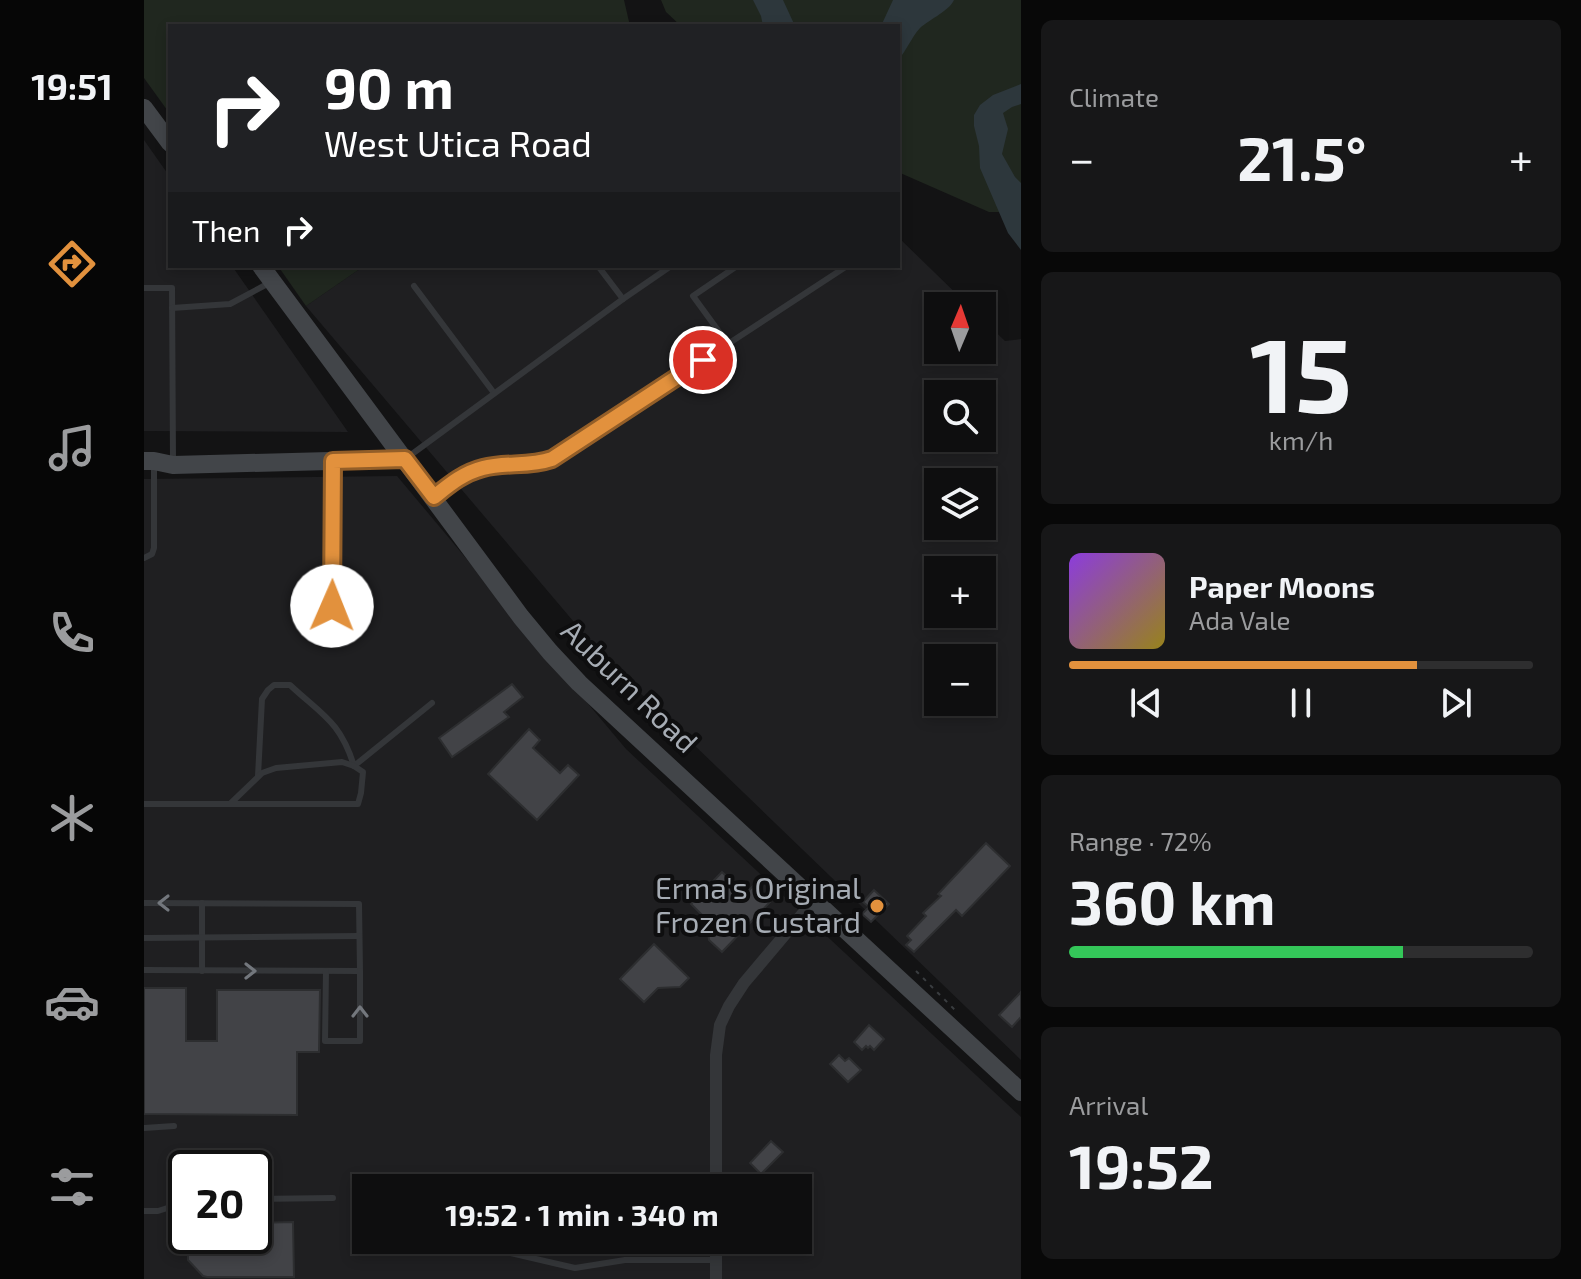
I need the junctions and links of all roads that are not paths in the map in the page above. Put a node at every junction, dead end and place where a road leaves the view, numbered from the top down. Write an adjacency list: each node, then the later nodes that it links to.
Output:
1 (144, 108): 2 (street)
2 (168, 140)
3 (263, 268): 8 (street, Auburn Road)
4 (600, 268): 11 (lane)
5 (668, 268): 11 (lane)
6 (734, 268): 13 (lane)
7 (844, 268): 13 (lane)
8 (273, 281): 12 (lane); 15 (street, Auburn Road)
9 (414, 286): 14 (lane)
10 (144, 288): 12 (lane)
11 (623, 299): 14 (lane)
12 (172, 308): 18 (lane)
13 (728, 344): 19 (lane)
14 (494, 393): 15 (lane)
15 (405, 459): 17 (street); 19 (street, Auburn Road)
16 (149, 461): 18 (street); 20 (lane)
17 (333, 461): 18 (street); 21 (lane)
18 (173, 465)
19 (434, 497): 27 (street, Auburn Road)
20 (144, 558)
21 (331, 635)
22 (432, 703): 23 (lane)
23 (354, 766): 24 (lane); 24 (lane); 25 (lane)
24 (258, 776): 25 (lane)
25 (231, 803): 26 (lane)
26 (144, 804)
27 (815, 899): 37 (street, Auburn Road); 40 (street)
28 (144, 903): 29 (lane, one-way to 28)
29 (202, 903): 30 (lane); 32 (lane)
30 (359, 936): 32 (lane); 36 (lane)
31 (144, 938): 32 (lane)
32 (202, 938): 34 (lane)
33 (144, 970): 34 (lane)
34 (202, 971): 35 (lane, one-way to 35)
35 (326, 971): 36 (lane); 36 (lane, one-way to 36)
36 (360, 971)
37 (1021, 1092)
38 (174, 1126): 39 (lane)
39 (144, 1128)
40 (716, 1174)
41 (333, 1198): 42 (lane)
42 (272, 1199)
43 (168, 1208): 44 (lane)
44 (144, 1211)
45 (514, 1254): 47 (lane)
46 (716, 1254): 47 (street)
47 (716, 1260): 48 (street)
48 (716, 1279)

